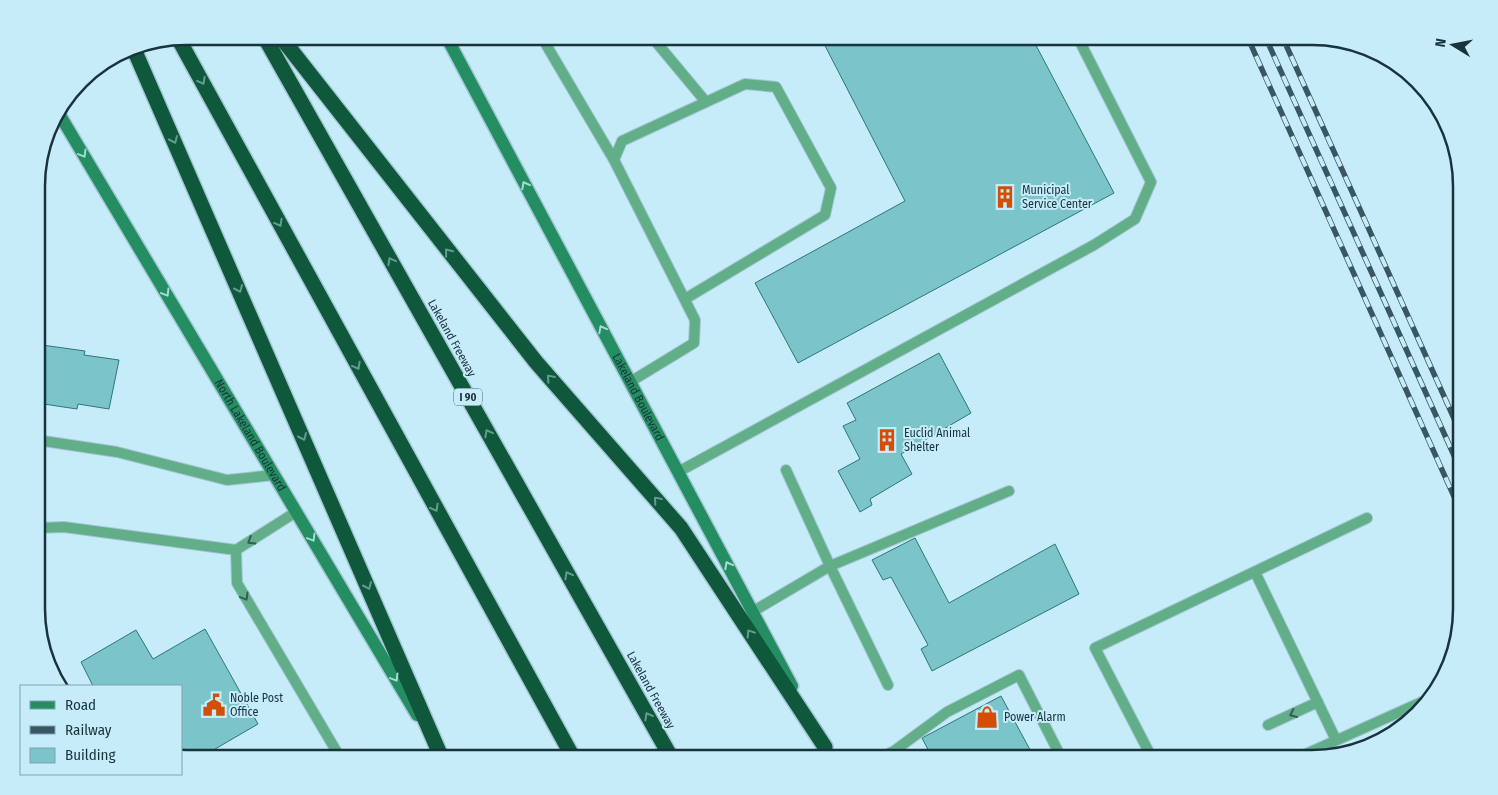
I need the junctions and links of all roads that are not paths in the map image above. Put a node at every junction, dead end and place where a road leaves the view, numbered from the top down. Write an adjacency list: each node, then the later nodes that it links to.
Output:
1 (182, 45): 34 (highway, one-way to 34)
2 (269, 45): 35 (highway, Lakeland Freeway / I 90, one-way to 2)
3 (287, 45): 36 (highway, one-way to 3)
4 (451, 45): 13 (street, Lakeland Boulevard, one-way to 4)
5 (546, 45): 11 (lane)
6 (658, 45): 9 (lane)
7 (1082, 45): 16 (lane)
8 (136, 54): 33 (highway, one-way to 33)
9 (706, 102): 11 (lane); 12 (lane)
10 (62, 120): 17 (street, North Lakeland Boulevard, one-way to 17)
11 (614, 160): 12 (lane)
12 (685, 299): 13 (lane)
13 (630, 382): 16 (street, Lakeland Boulevard)
14 (45, 441): 17 (lane)
15 (786, 470): 23 (lane)
16 (678, 472): 25 (street, Lakeland Boulevard, one-way to 16)
17 (274, 475): 19 (street, North Lakeland Boulevard)
18 (1009, 491): 23 (lane)
19 (296, 512): 22 (lane, one-way to 22); 32 (street, North Lakeland Boulevard, one-way to 32)
20 (1367, 518): 24 (lane)
21 (45, 527): 22 (lane)
22 (236, 550): 31 (lane, one-way to 31)
23 (830, 566): 25 (lane); 26 (lane)
24 (1255, 572): 27 (lane); 40 (lane)
25 (752, 612): 37 (street, Lakeland Boulevard)
26 (888, 686)
27 (1318, 702): 29 (lane, one-way to 29); 30 (lane)
28 (1415, 705): 30 (lane)
29 (1268, 725)
30 (1336, 740): 41 (lane)
31 (336, 750)
32 (438, 750)
33 (439, 750)
34 (569, 750)
35 (667, 750)
36 (826, 750)
37 (826, 750)
38 (902, 750): 39 (lane)
39 (1058, 750)
40 (1148, 750)
41 (1314, 750)

